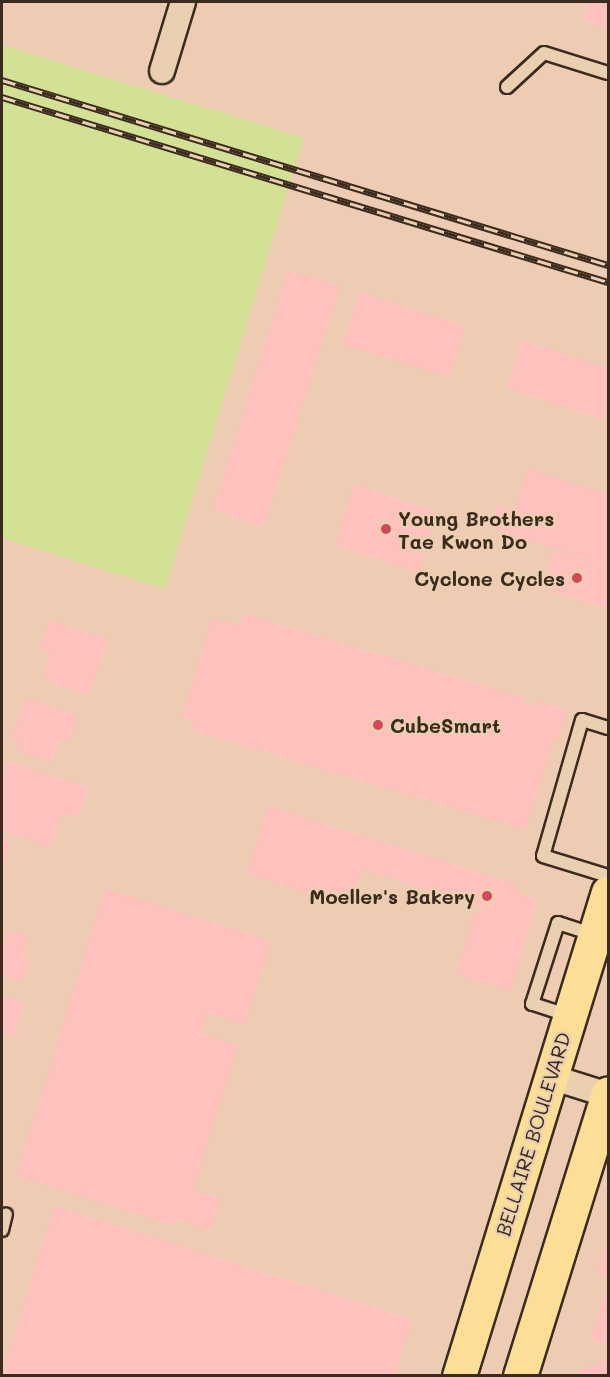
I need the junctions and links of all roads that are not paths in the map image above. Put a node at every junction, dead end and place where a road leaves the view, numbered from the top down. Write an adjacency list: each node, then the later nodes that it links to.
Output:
1 (183, 2): 2 (street)
2 (162, 71)
3 (609, 73): 4 (lane)
4 (507, 87)
5 (609, 728): 6 (lane)
6 (609, 876)
7 (609, 892): 8 (main road, BELLAIRE BOULEVARD)
8 (551, 1077): 9 (street); 12 (main road, BELLAIRE BOULEVARD)
9 (608, 1094): 13 (main road)
10 (6, 1214): 11 (lane)
11 (2, 1230)
12 (459, 1376)
13 (520, 1376)

